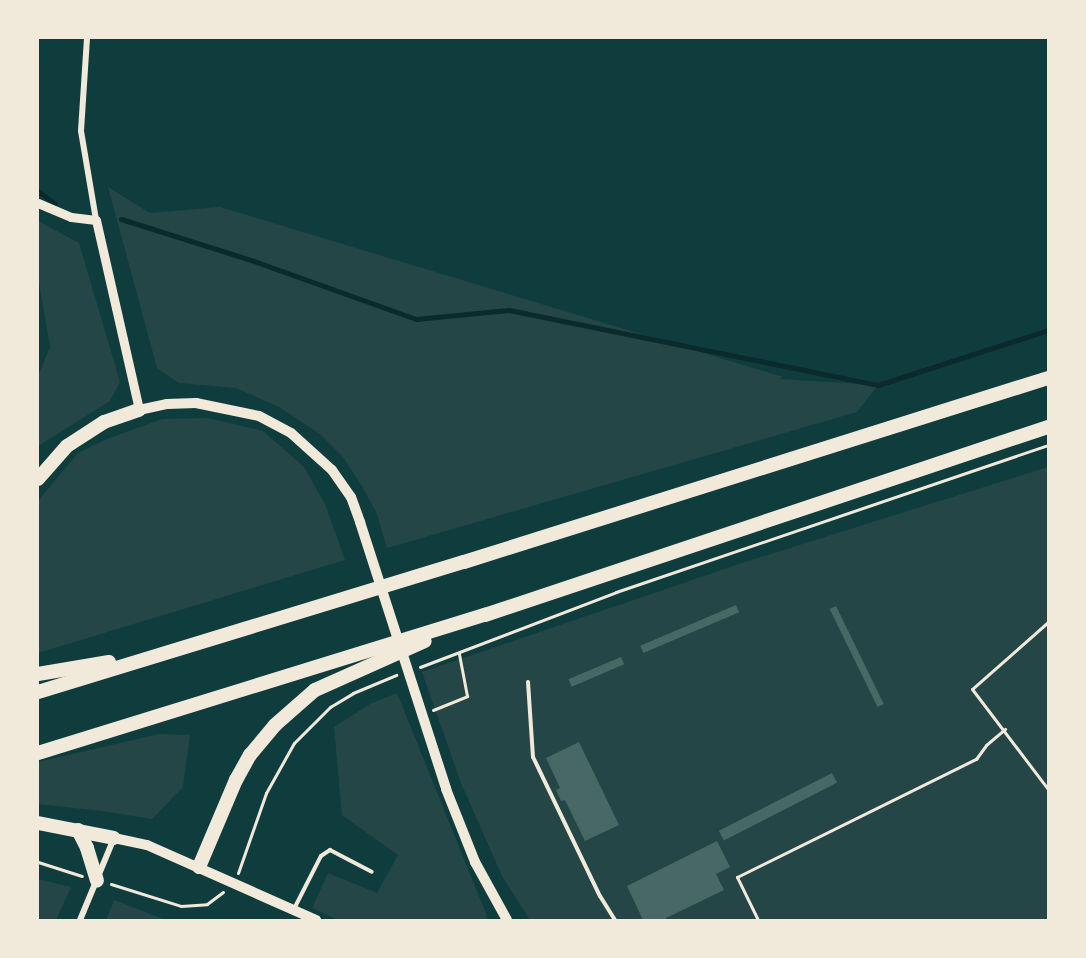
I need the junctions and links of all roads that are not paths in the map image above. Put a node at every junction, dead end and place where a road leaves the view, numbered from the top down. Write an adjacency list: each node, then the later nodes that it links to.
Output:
1 (87, 38): 3 (street)
2 (38, 203): 3 (street)
3 (96, 220): 5 (street)
4 (1048, 378): 9 (highway)
5 (139, 410): 7 (highway); 23 (main road)
6 (1048, 427): 8 (highway)
7 (38, 479)
8 (485, 615): 13 (highway); 17 (highway)
9 (167, 651): 10 (highway); 12 (highway)
10 (38, 674)
11 (528, 682): 24 (lane)
12 (38, 692)
13 (38, 753)
14 (38, 823): 15 (highway)
15 (78, 830): 16 (highway); 19 (highway)
16 (114, 838): 17 (main road); 19 (street)
17 (199, 867): 20 (main road)
18 (372, 872): 20 (lane)
19 (97, 880): 21 (street)
20 (293, 911): 22 (main road)
21 (80, 921)
22 (316, 921)
23 (507, 921)
24 (615, 921)

